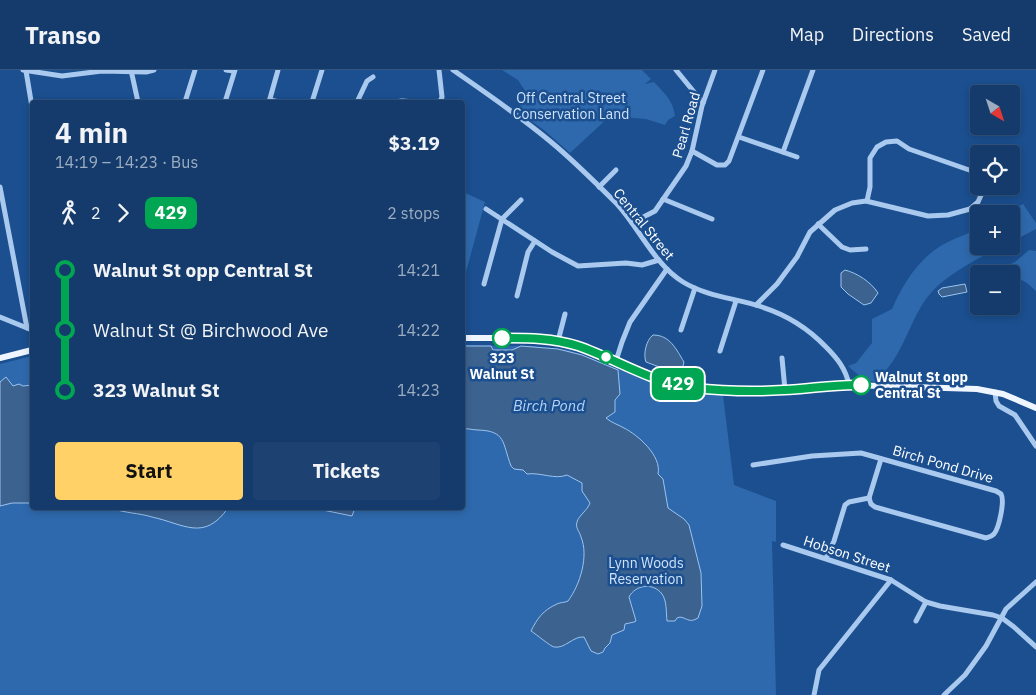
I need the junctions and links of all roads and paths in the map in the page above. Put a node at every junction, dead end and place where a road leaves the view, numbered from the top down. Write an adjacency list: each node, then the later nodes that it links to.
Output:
1 (24, 70): 13 (street); 16 (street)
2 (154, 70): 13 (street)
3 (194, 70): 18 (street)
4 (226, 70): 14 (street)
5 (278, 70): 20 (street)
6 (322, 70): 21 (street)
7 (439, 70): 23 (street)
8 (453, 70): 32 (street, Central Street)
9 (676, 70): 24 (street)
10 (715, 70): 24 (street, Pearl Road)
11 (763, 70): 25 (street)
12 (813, 70): 27 (street)
13 (131, 71): 17 (street)
14 (235, 71): 19 (street)
15 (373, 77): 22 (street)
16 (30, 100)
17 (138, 100)
18 (186, 100)
19 (226, 100)
20 (270, 100)
21 (313, 100)
22 (358, 100)
23 (441, 100)
24 (703, 103): 26 (street, Pearl Road)
25 (738, 137): 26 (street); 27 (street)
26 (692, 151): 34 (street, Pearl Road)
27 (783, 152): 28 (street)
28 (797, 157)
29 (616, 170): 32 (street)
30 (970, 170): 36 (street)
31 (0, 187): 53 (street)
32 (599, 187): 40 (street, Central Street)
33 (982, 195): 36 (street)
34 (664, 198): 39 (street); 40 (street, Pearl Road)
35 (521, 200): 38 (street)
36 (867, 201): 41 (street)
37 (486, 209): 38 (street)
38 (502, 219): 42 (street); 46 (street)
39 (712, 220)
40 (632, 223): 44 (street, Central Street)
41 (818, 224): 43 (street); 50 (street)
42 (535, 241): 44 (street); 48 (street)
43 (866, 249)
44 (659, 260): 45 (street, Central Street)
45 (667, 269): 47 (street, Central Street); 61 (street)
46 (484, 284)
47 (695, 288): 49 (street, Central Street); 54 (street)
48 (517, 296)
49 (736, 301): 50 (street, Central Street); 58 (street)
50 (756, 305): 62 (street, Central Street)
51 (565, 314): 56 (street)
52 (0, 317): 53 (street)
53 (30, 329)
54 (681, 330)
55 (465, 338): 56 (main road)
56 (558, 341): 61 (main road)
57 (30, 350): 59 (main road)
58 (720, 350)
59 (0, 358)
60 (782, 358): 63 (street)
61 (616, 362): 63 (main road)
62 (848, 385): 63 (main road); 64 (main road)
63 (784, 390)
64 (995, 392): 65 (main road); 66 (street)
65 (1036, 408)
66 (1036, 446)
67 (881, 458): 68 (street); 69 (street); 69 (street, Birch Pond Drive)
68 (753, 465)
69 (869, 498): 71 (street)
70 (783, 545): 71 (street, Hobson Street)
71 (826, 558): 72 (street, Hobson Street)
72 (891, 580): 74 (street, Hobson Street); 78 (street)
73 (1036, 582): 75 (street)
74 (926, 602): 75 (street, Hobson Street); 76 (street)
75 (1002, 618): 77 (street, Hobson Street); 79 (street)
76 (916, 621)
77 (1036, 647)
78 (814, 695)
79 (944, 695)

